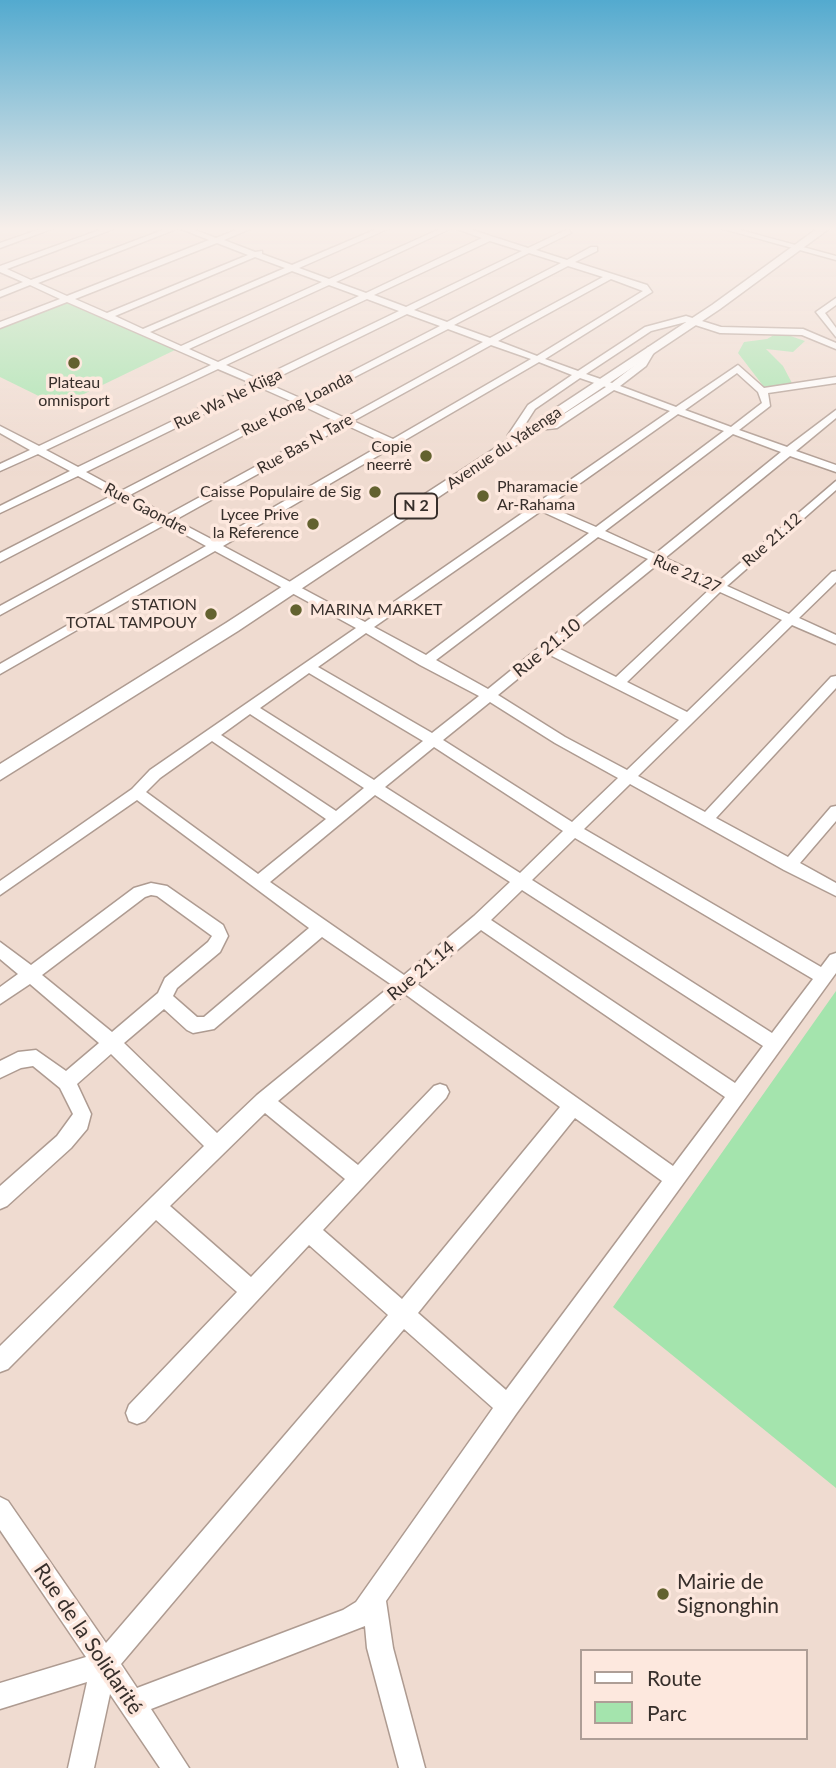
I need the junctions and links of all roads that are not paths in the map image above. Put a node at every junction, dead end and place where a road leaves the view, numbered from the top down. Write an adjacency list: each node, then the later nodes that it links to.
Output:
1 (38, 311): 15 (street)
2 (95, 311): 13 (street)
3 (121, 311): 13 (street)
4 (195, 311): 17 (street)
5 (266, 311): 21 (street)
6 (337, 311): 23 (street)
7 (408, 311): 16 (street); 26 (street, Rue Wa Ne Kiiga)
8 (479, 311): 16 (street, Rue Kong Loanda)
9 (548, 311): 19 (street, Rue Bas N Tare)
10 (618, 311): 22 (street)
11 (703, 311): 14 (main road, Avenue du Yatenga / N 2)
12 (823, 311): 18 (street)
13 (108, 316): 17 (street)
14 (689, 320): 20 (street); 24 (street); 27 (main road, Avenue du Yatenga / N 2); 27 (main road, Avenue du Yatenga / N 2)
15 (0, 325)
16 (450, 326): 19 (street); 29 (street, Rue Kong Loanda)
17 (144, 332): 21 (street)
18 (836, 334)
19 (492, 342): 22 (street); 32 (street, Rue Bas N Tare)
20 (836, 346)
21 (181, 349): 23 (street)
22 (538, 359): 24 (street); 36 (street)
23 (218, 366): 26 (street); 37 (street)
24 (580, 374): 27 (street); 35 (street)
25 (836, 380): 28 (street)
26 (259, 384): 29 (street); 41 (street, Rue Wa Ne Kiiga)
27 (603, 384): 30 (street); 35 (main road, Avenue du Yatenga / N 2); 52 (main road, Avenue du Yatenga / N 2)
28 (762, 391): 30 (street); 34 (street)
29 (300, 402): 32 (street); 43 (street, Rue Kong Loanda)
30 (677, 410): 34 (street); 44 (street)
31 (836, 413): 38 (street, Rue 21.10)
32 (345, 422): 36 (street); 46 (street, Rue Bas N Tare)
33 (0, 429): 37 (street, Rue Gaondre)
34 (730, 430): 38 (street); 47 (street)
35 (513, 435): 52 (main road, Avenue du Yatenga / N 2)
36 (392, 442): 48 (street)
37 (38, 450): 39 (street); 41 (street, Rue Gaondre)
38 (790, 451): 40 (street); 50 (street, Rue 21.10)
39 (0, 468)
40 (836, 468)
41 (77, 472): 43 (street, Rue Gaondre); 45 (street, Rue Wa Ne Kiiga)
42 (836, 484): 53 (street, Rue 21.12)
43 (120, 495): 46 (street, Rue Gaondre); 49 (street, Rue Kong Loanda)
44 (540, 506): 47 (street, Rue 21.27); 56 (street)
45 (0, 510)
46 (165, 520): 48 (street, Rue Gaondre); 54 (street, Rue Bas N Tare)
47 (596, 533): 50 (street, Rue 21.27); 59 (street)
48 (215, 546): 52 (street, Rue Gaondre); 61 (street)
49 (0, 558)
50 (655, 560): 53 (street, Rue 21.27); 58 (street, Rue 21.10)
51 (836, 575): 55 (street, Rue 21.14)
52 (288, 585): 56 (street, Rue Gaondre); 69 (main road, Avenue du Yatenga / N 2); 70 (main road, Avenue du Yatenga / N 2)
53 (719, 587): 55 (street, Rue 21.27); 63 (street, Rue 21.12)
54 (0, 611)
55 (792, 620): 57 (street, Rue 21.27); 66 (street, Rue 21.14)
56 (365, 628): 59 (street, Rue Gaondre); 60 (street)
57 (836, 639)
58 (547, 648): 63 (street); 64 (street, Rue 21.10)
59 (425, 662): 64 (street, Rue Gaondre)
60 (309, 667): 65 (street); 68 (street)
61 (0, 670)
62 (836, 680): 76 (street)
63 (618, 683): 66 (street)
64 (489, 695): 68 (street, Rue 21.10); 71 (street, Rue Gaondre)
65 (250, 708): 67 (street); 72 (street)
66 (689, 719): 71 (street, Rue 21.14)
67 (212, 735): 73 (street); 75 (street)
68 (433, 740): 72 (street, Rue 21.10); 77 (street)
69 (0, 761)
70 (0, 774)
71 (629, 778): 76 (street, Rue Gaondre); 77 (street, Rue 21.14)
72 (374, 788): 75 (street, Rue 21.10); 80 (street)
73 (137, 793): 79 (street); 81 (street)
74 (836, 811): 78 (street)
75 (336, 818): 79 (street, Rue 21.10)
76 (706, 820): 78 (street, Rue Gaondre)
77 (575, 831): 80 (street, Rue 21.14); 86 (street)
78 (789, 866): 82 (street, Rue Gaondre)
79 (259, 882): 84 (street)
80 (521, 882): 83 (street, Rue 21.14); 92 (street)
81 (0, 889)
82 (836, 890)
83 (480, 921): 88 (street, Rue 21.14); 96 (street)
84 (321, 928): 88 (street); 90 (street)
85 (0, 949): 87 (street)
86 (830, 969): 92 (street)
87 (31, 975): 89 (street); 90 (street); 91 (street)
88 (404, 984): 97 (street, Rue 21.14); 98 (street)
89 (0, 997)
90 (164, 998): 91 (street)
91 (110, 1041): 94 (street); 99 (street)
92 (775, 1044): 96 (street)
93 (0, 1070): 94 (street)
94 (65, 1082): 102 (street)
95 (440, 1092): 100 (street)
96 (737, 1094): 101 (street)
97 (264, 1101): 99 (street, Rue 21.14); 100 (street)
98 (573, 1106): 101 (street); 106 (street)
99 (217, 1146): 103 (street, Rue 21.14)
100 (358, 1177): 104 (street)
101 (675, 1178): 108 (street)
102 (0, 1199)
103 (157, 1207): 105 (street); 107 (street, Rue 21.14)
104 (309, 1231): 105 (street); 106 (street)
105 (252, 1292): 109 (street)
106 (403, 1314): 108 (street); 112 (street)
107 (0, 1361)
108 (508, 1406): 111 (street)
109 (137, 1413)
110 (0, 1509): 112 (street, Rue de la Solidarité)
111 (374, 1600): 114 (street); 117 (street)
112 (104, 1664): 113 (street); 114 (street, Rue de la Solidarité); 115 (street)
113 (0, 1696)
114 (132, 1703): 116 (street, Rue de la Solidarité)
115 (81, 1768)
116 (176, 1768)
117 (412, 1768)

